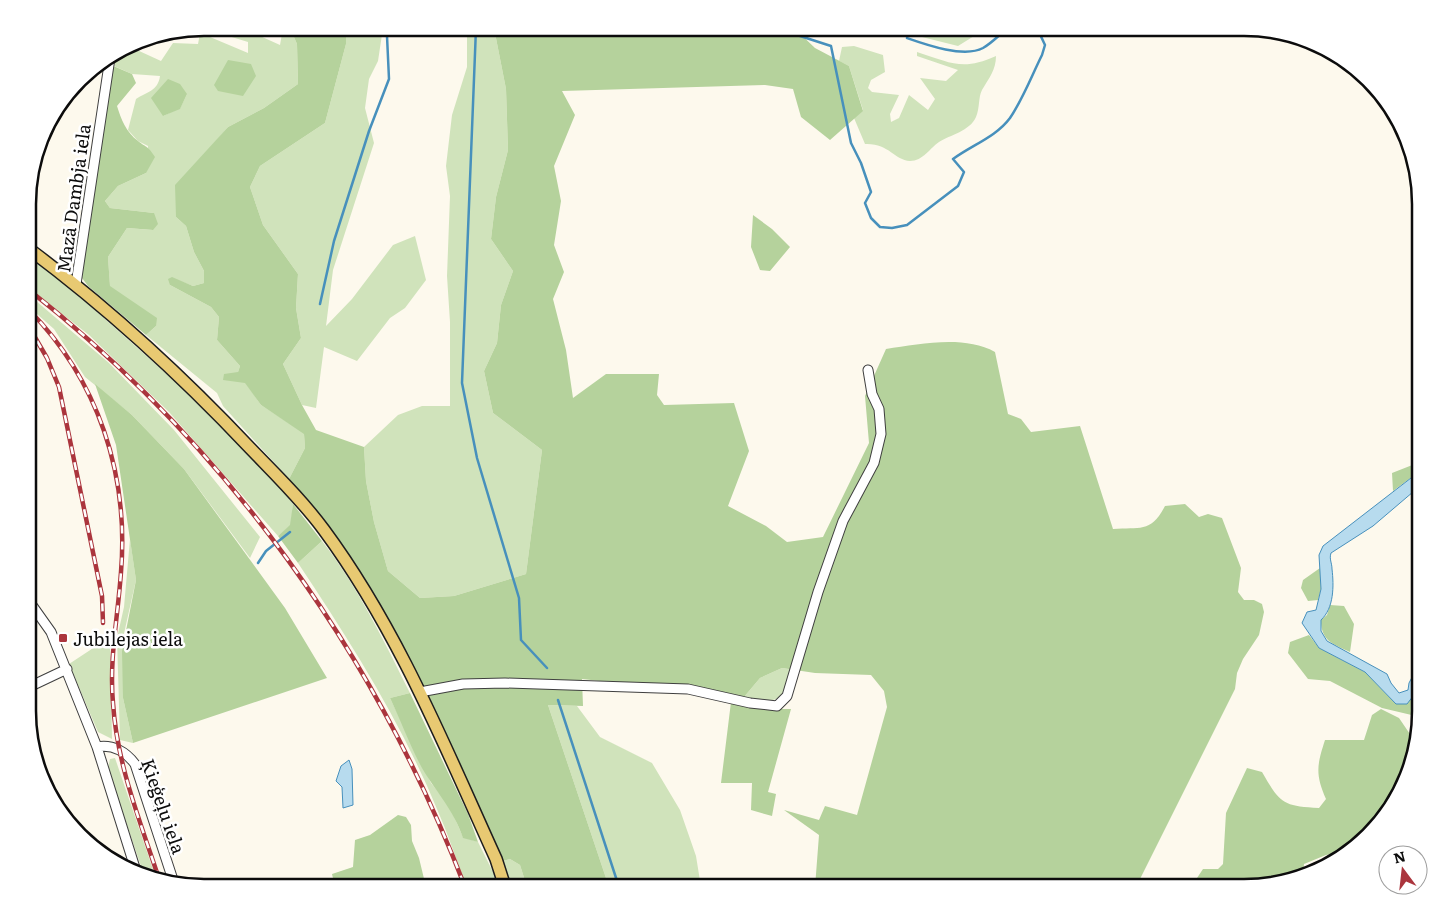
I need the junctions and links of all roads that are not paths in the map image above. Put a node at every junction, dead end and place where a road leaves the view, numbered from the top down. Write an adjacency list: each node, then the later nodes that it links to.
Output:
1 (107, 68): 3 (street, Mazā Dambja iela)
2 (36, 254): 3 (main road)
3 (76, 284): 8 (main road)
4 (868, 370): 8 (street)
5 (36, 611): 6 (street)
6 (67, 669): 7 (street); 9 (street)
7 (36, 684)
8 (420, 692): 12 (main road)
9 (97, 747): 10 (street); 11 (street, Ķieģeļu iela)
10 (133, 862)
11 (171, 875)
12 (502, 879)

